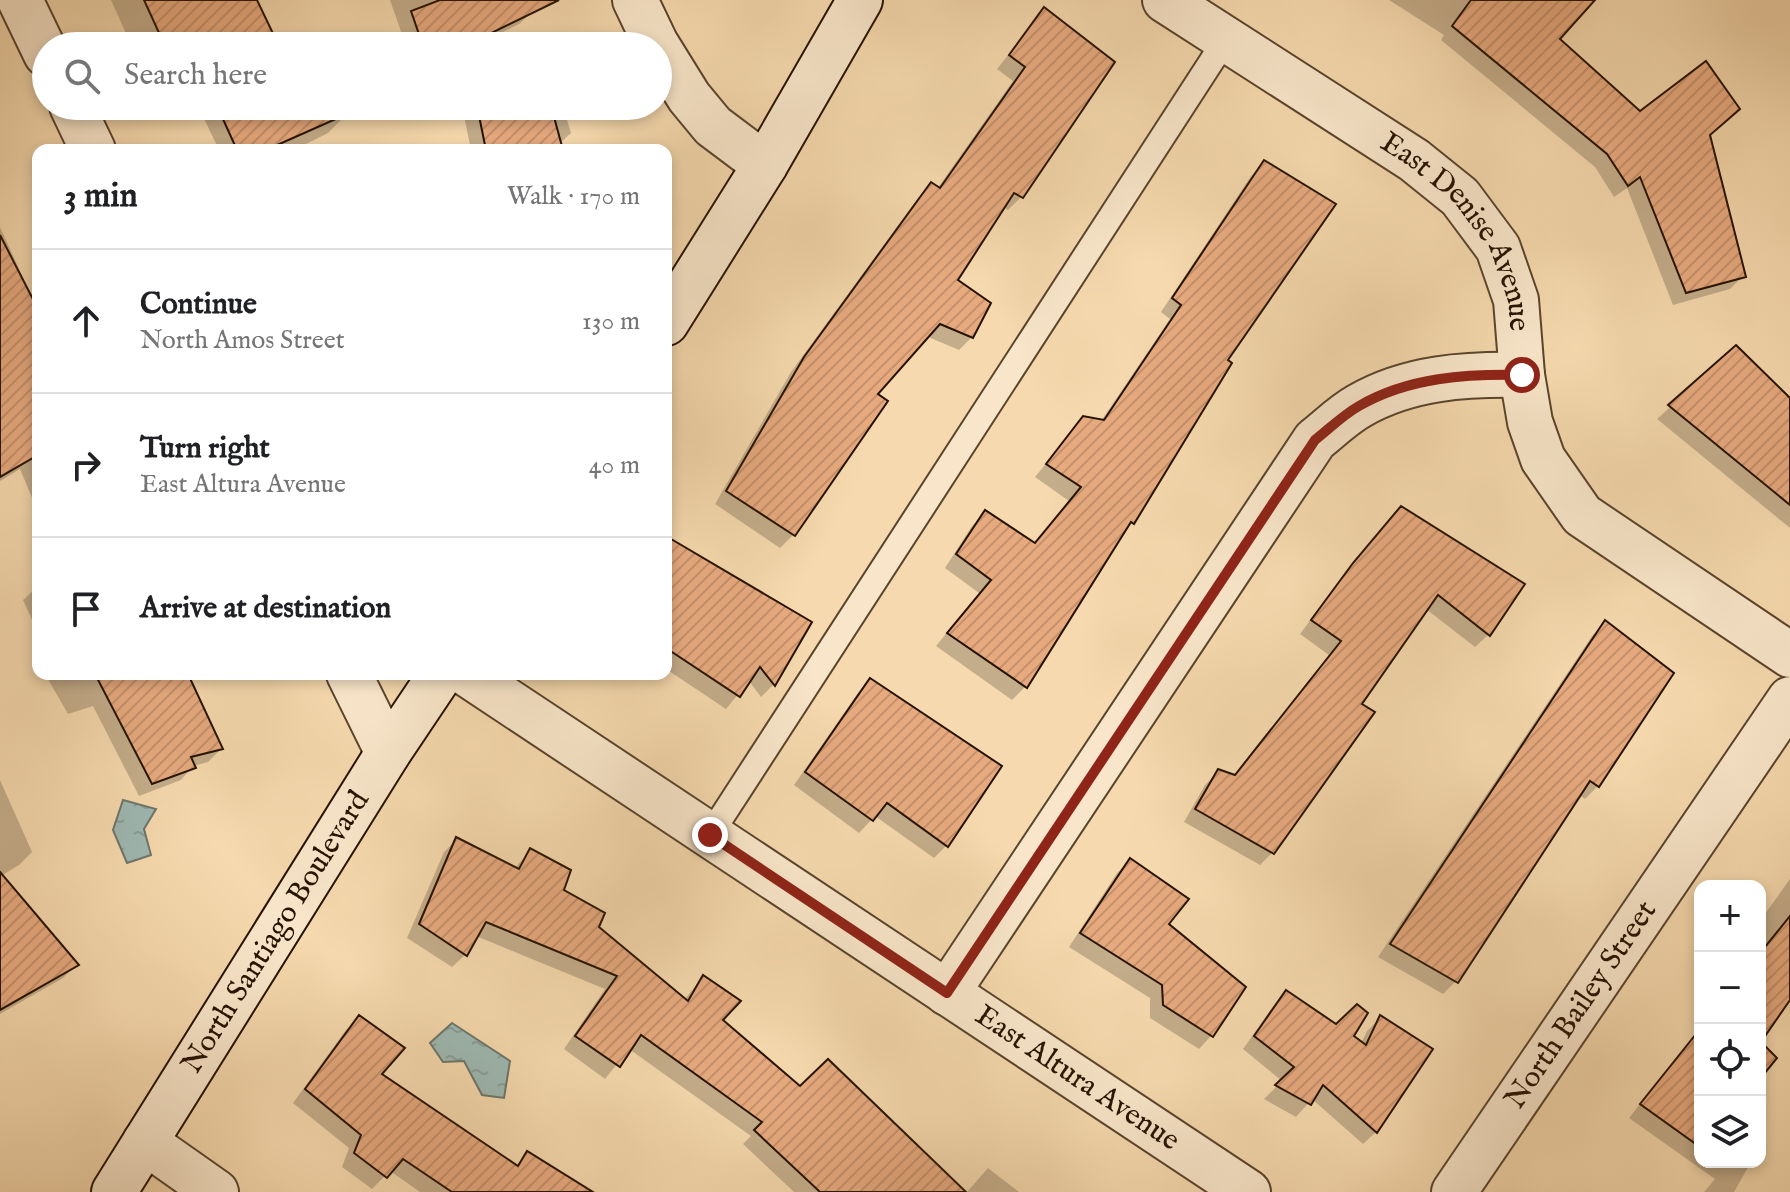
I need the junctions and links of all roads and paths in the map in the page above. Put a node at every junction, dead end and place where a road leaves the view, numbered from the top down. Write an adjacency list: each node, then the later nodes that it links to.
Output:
1 (20, 0): 5 (street)
2 (635, 0): 6 (street)
3 (860, 0): 11 (street)
4 (1165, 0): 7 (street, East Denise Avenue)
5 (35, 32)
6 (651, 32)
7 (1226, 39): 13 (street, East Denise Avenue); 20 (lane)
8 (672, 69): 11 (street)
9 (79, 120): 10 (street)
10 (90, 144)
11 (765, 165): 12 (street)
12 (672, 313)
13 (1522, 375): 14 (street, East Denise Avenue); 21 (street)
14 (1790, 655)
15 (352, 680): 19 (street)
16 (437, 680): 19 (street, North Santiago Boulevard)
17 (476, 680): 20 (street, East Altura Avenue)
18 (1790, 699): 26 (street, North Bailey Street)
19 (388, 753): 22 (street, North Santiago Boulevard)
20 (710, 835): 21 (street, East Altura Avenue)
21 (947, 993): 25 (street, East Altura Avenue)
22 (145, 1142): 23 (street, North Santiago Boulevard); 24 (street)
23 (114, 1192)
24 (216, 1192)
25 (1248, 1192)
26 (1454, 1192)

